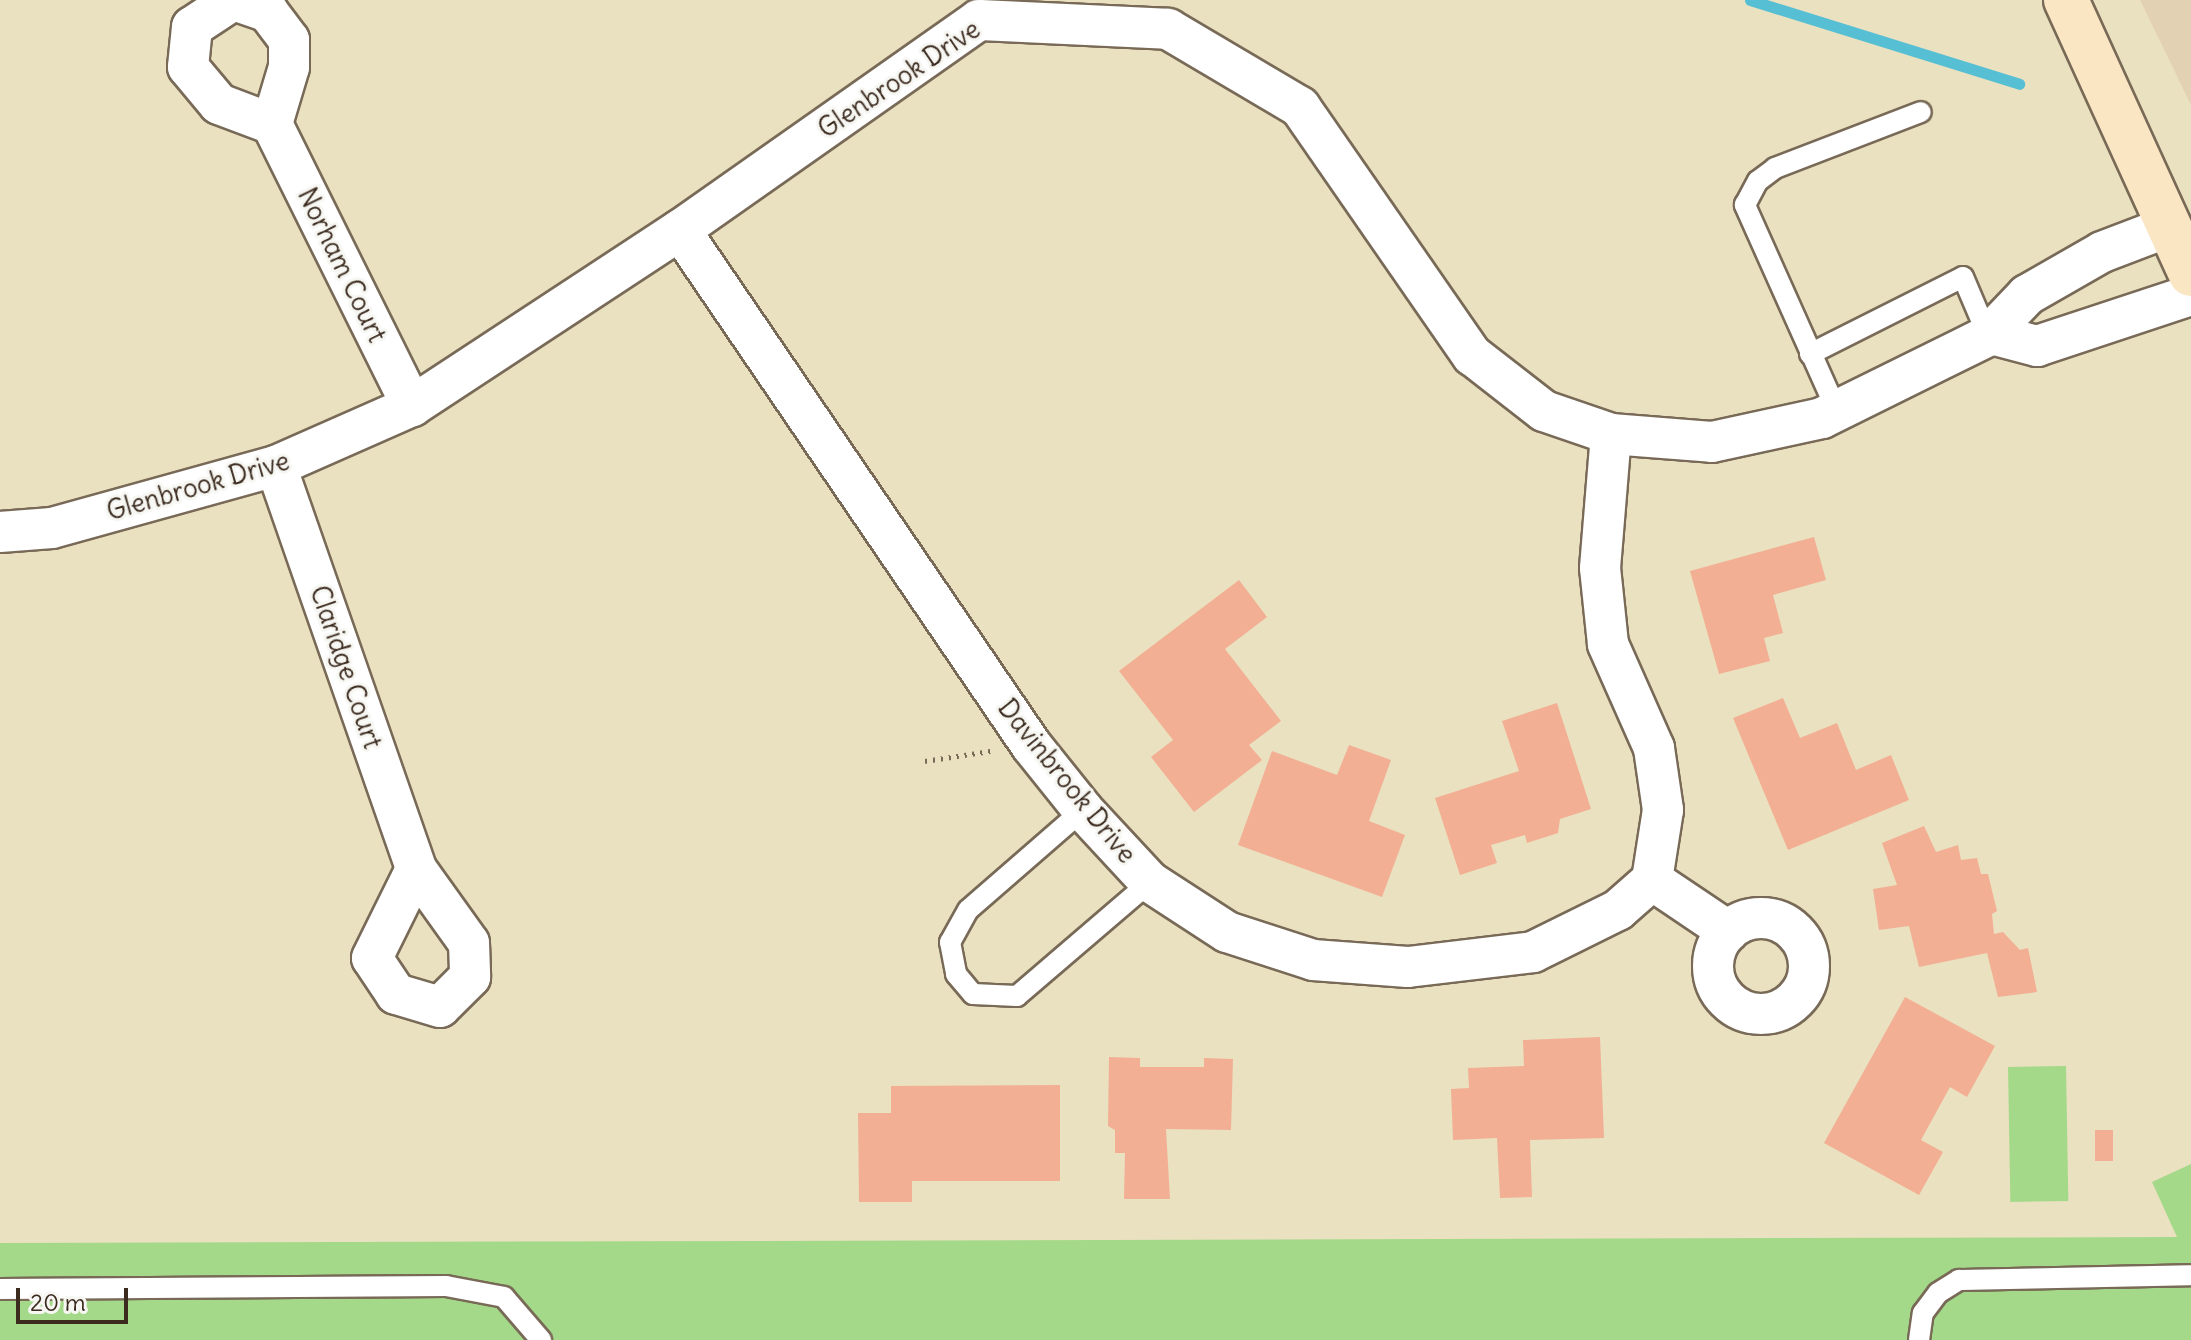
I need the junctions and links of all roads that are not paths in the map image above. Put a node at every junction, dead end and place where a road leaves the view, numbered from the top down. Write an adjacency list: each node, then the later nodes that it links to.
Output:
1 (234, 0): 5 (street); 5 (street)
2 (2066, 0): 6 (main road)
3 (1052, 11): 7 (street, Glenbrook Drive); 14 (street, Glenbrook Drive)
4 (1921, 112): 11 (lane)
5 (272, 124): 12 (street, Norham Court)
6 (2170, 226): 8 (main road); 10 (street, Glenbrook Drive)
7 (680, 230): 12 (street, Glenbrook Drive); 17 (street, Davinbrook Drive)
8 (2191, 274)
9 (2191, 295): 10 (street)
10 (1989, 335): 11 (lane); 13 (street, Glenbrook Drive)
11 (1810, 354): 13 (lane)
12 (412, 406): 15 (street, Glenbrook Drive)
13 (1837, 411): 14 (street, Glenbrook Drive)
14 (1611, 434): 19 (street)
15 (276, 466): 16 (street, Glenbrook Drive); 18 (street, Claridge Court)
16 (0, 532)
17 (1083, 810): 20 (street, Davinbrook Drive); 20 (lane)
18 (416, 869)
19 (1652, 880): 20 (street, Davinbrook Drive); 21 (street)
20 (1150, 882)
21 (1728, 931)
22 (2191, 1275): 25 (lane)
23 (0, 1289): 24 (lane)
24 (541, 1340)
25 (1919, 1340)

